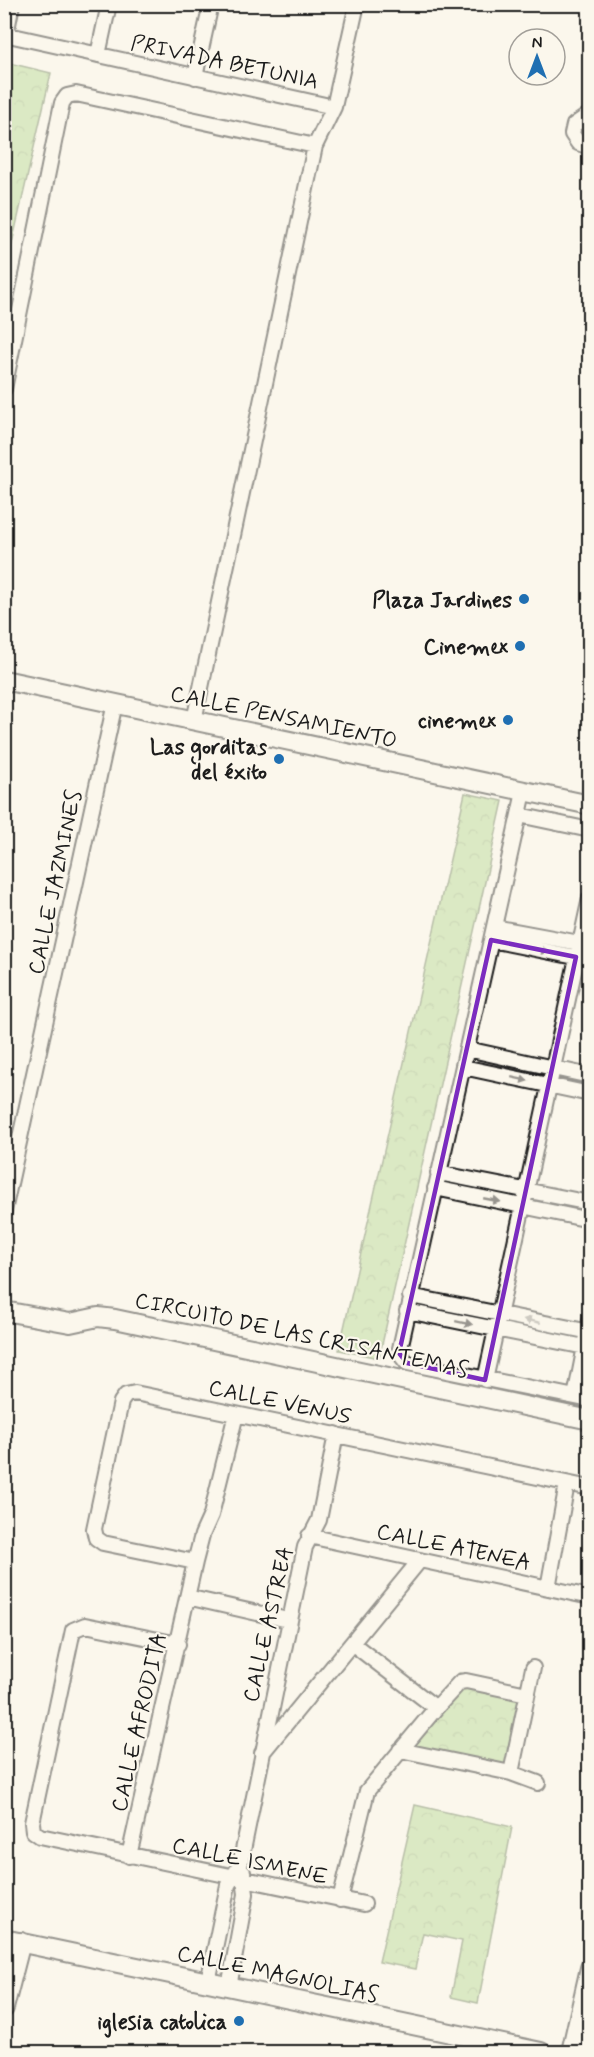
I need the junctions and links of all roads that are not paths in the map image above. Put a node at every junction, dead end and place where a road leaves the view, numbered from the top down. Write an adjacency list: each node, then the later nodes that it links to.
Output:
1 (12, 4): 5 (street)
2 (109, 4): 6 (street)
3 (211, 4): 7 (street)
4 (357, 4): 8 (street, PRIVADA BETUNIA)
5 (5, 35): 6 (street, PRIVADA BETUNIA)
6 (98, 55): 7 (street, PRIVADA BETUNIA)
7 (195, 77): 8 (street, PRIVADA BETUNIA)
8 (334, 107): 10 (street)
9 (590, 114): 11 (street)
10 (315, 146): 12 (street); 15 (street)
11 (590, 147)
12 (4, 388)
13 (4, 680): 14 (street, CALLE PENSAMIENTO)
14 (115, 703): 15 (street, CALLE PENSAMIENTO); 35 (street, CALLE JAZMINES)
15 (194, 721): 16 (street, CALLE PENSAMIENTO)
16 (524, 792): 17 (street, CALLE PENSAMIENTO); 18 (street)
17 (590, 805)
18 (519, 815): 19 (street); 21 (street)
19 (590, 830)
20 (590, 898): 22 (street)
21 (493, 933): 22 (street); 23 (street, one-way to 23); 24 (street)
22 (584, 944): 23 (street)
23 (583, 959): 26 (street)
24 (467, 1049): 25 (street); 26 (street)
25 (463, 1067): 28 (street, one-way to 28); 30 (street)
26 (552, 1067): 27 (street); 28 (street)
27 (590, 1076)
28 (548, 1084): 29 (street); 32 (street)
29 (590, 1094)
30 (438, 1173): 31 (street); 32 (street)
31 (435, 1188): 34 (street, one-way to 34); 37 (street)
32 (526, 1190): 33 (street); 34 (street)
33 (590, 1203)
34 (522, 1206): 36 (street); 40 (street)
35 (4, 1211)
36 (590, 1220)
37 (410, 1296): 39 (street); 40 (street)
38 (4, 1311): 48 (street, CIRCUITO DE LAS CRISANTEMAS)
39 (407, 1311): 42 (street, one-way to 42); 44 (street)
40 (498, 1314): 41 (street, one-way to 40); 42 (street)
41 (589, 1329): 43 (street)
42 (496, 1330): 43 (street); 44 (street)
43 (587, 1347): 45 (street)
44 (484, 1380): 45 (street)
45 (575, 1397): 46 (street)
46 (590, 1400)
47 (237, 1414): 49 (street, CALLE VENUS); 54 (street, CALLE AFRODITA); 54 (street, CALLE VENUS)
48 (590, 1420)
49 (336, 1434): 50 (street, CALLE VENUS); 52 (street, CALLE ASTREA)
50 (567, 1484): 51 (street, CALLE VENUS); 55 (street)
51 (590, 1488)
52 (309, 1536): 53 (street, CALLE ATENEA); 58 (street, CALLE ASTREA)
53 (420, 1560): 55 (street, CALLE ATENEA); 60 (street, CALLE ASTREA)
54 (195, 1562): 56 (street, CALLE AFRODITA)
55 (548, 1588): 57 (street, CALLE ATENEA)
56 (188, 1597): 58 (street); 59 (street, CALLE AFRODITA)
57 (590, 1597)
58 (288, 1620): 65 (street, CALLE ASTREA)
59 (178, 1644): 68 (street, CALLE AFRODITA); 68 (street, CALLE ISMENE)
60 (353, 1644): 63 (street); 65 (street, CALLE ASTREA)
61 (533, 1668): 62 (street)
62 (527, 1694): 63 (street, CALLE ISMENE); 66 (street)
63 (436, 1708): 64 (street, CALLE ISMENE)
64 (400, 1750): 66 (street); 72 (street, CALLE ISMENE)
65 (260, 1755): 69 (street, CALLE ASTREA)
66 (511, 1773): 67 (street)
67 (538, 1782)
68 (129, 1856): 70 (street, CALLE ISMENE)
69 (240, 1865): 70 (street, CALLE ASTREA); 71 (street, CALLE ASTREA)
70 (230, 1877): 71 (street, CALLE ISMENE); 76 (street, CALLE ASTREA)
71 (245, 1880): 72 (street, CALLE ISMENE); 77 (street, CALLE ASTREA)
72 (340, 1900): 73 (street)
73 (364, 1904)
74 (13, 1941): 76 (street, CALLE MAGNOLIAS); 78 (street)
75 (590, 1968): 80 (street)
76 (208, 1982): 77 (street, CALLE MAGNOLIAS)
77 (229, 1987): 79 (street, CALLE MAGNOLIAS)
78 (4, 2008)
79 (541, 2052)
80 (571, 2052)

